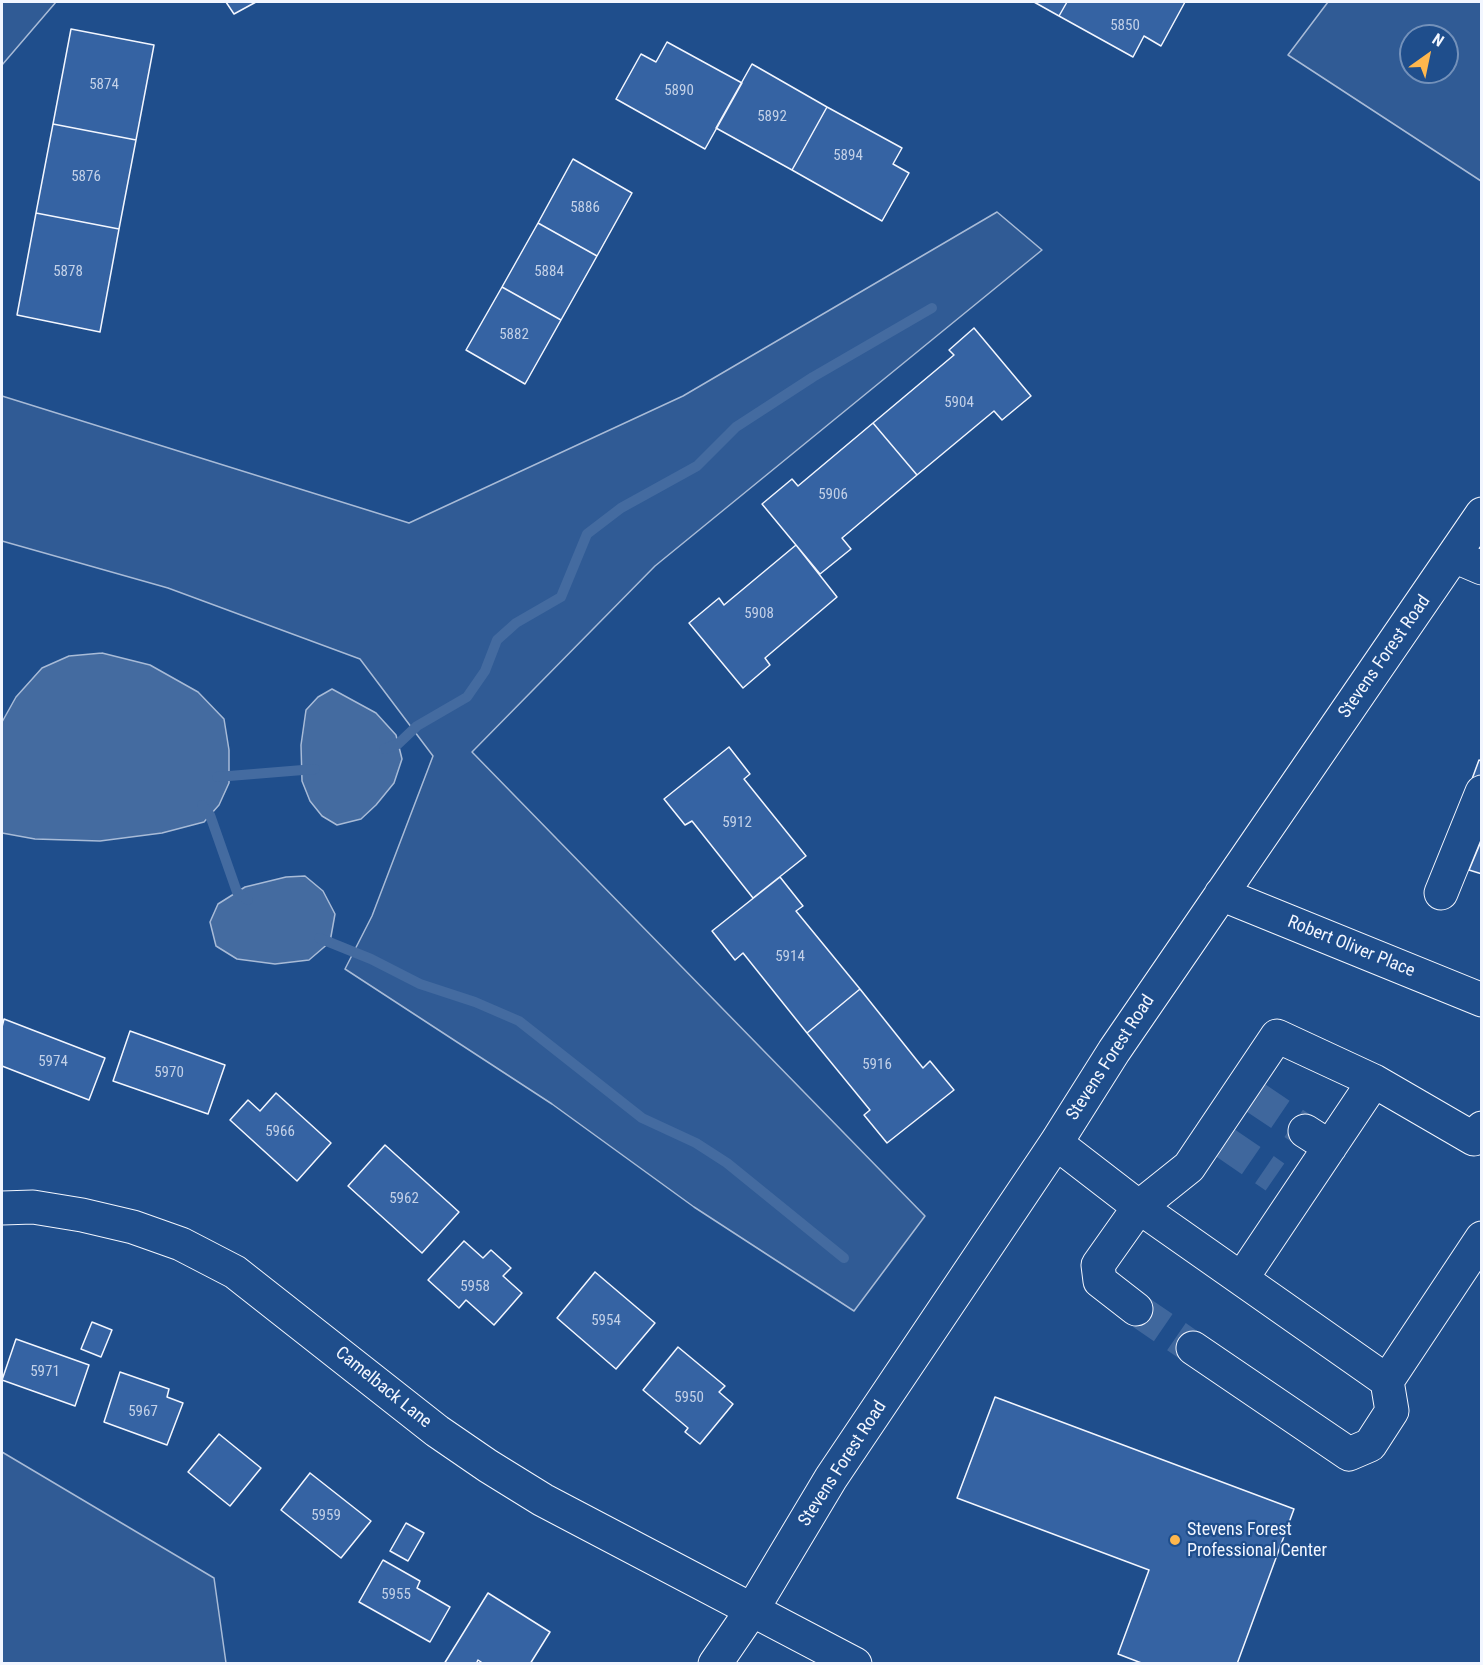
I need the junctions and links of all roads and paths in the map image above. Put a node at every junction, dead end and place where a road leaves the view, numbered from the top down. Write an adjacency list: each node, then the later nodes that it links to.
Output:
1 (1482, 514): 2 (street, Stevens Forest Road)
2 (1468, 562): 5 (street, Stevens Forest Road)
3 (1482, 792): 4 (street)
4 (1441, 893)
5 (1221, 894): 6 (street, Robert Oliver Place); 9 (street, Stevens Forest Road)
6 (1482, 1000)
7 (1374, 1081): 8 (street); 10 (street); 13 (street)
8 (1479, 1137)
9 (1056, 1143): 10 (street); 17 (street, Stevens Forest Road)
10 (1139, 1207): 13 (street); 14 (street)
11 (2, 1208): 17 (street, Camelback Lane)
12 (1482, 1238): 16 (street)
13 (1242, 1278): 16 (street)
14 (1136, 1309)
15 (1193, 1348): 16 (street)
16 (1387, 1381)
17 (752, 1611): 18 (street, Stevens Forest Road); 19 (street, Stevens Forest Road); 20 (street, Camelback Lane)
18 (715, 1664)
19 (734, 1664)
20 (855, 1664)

